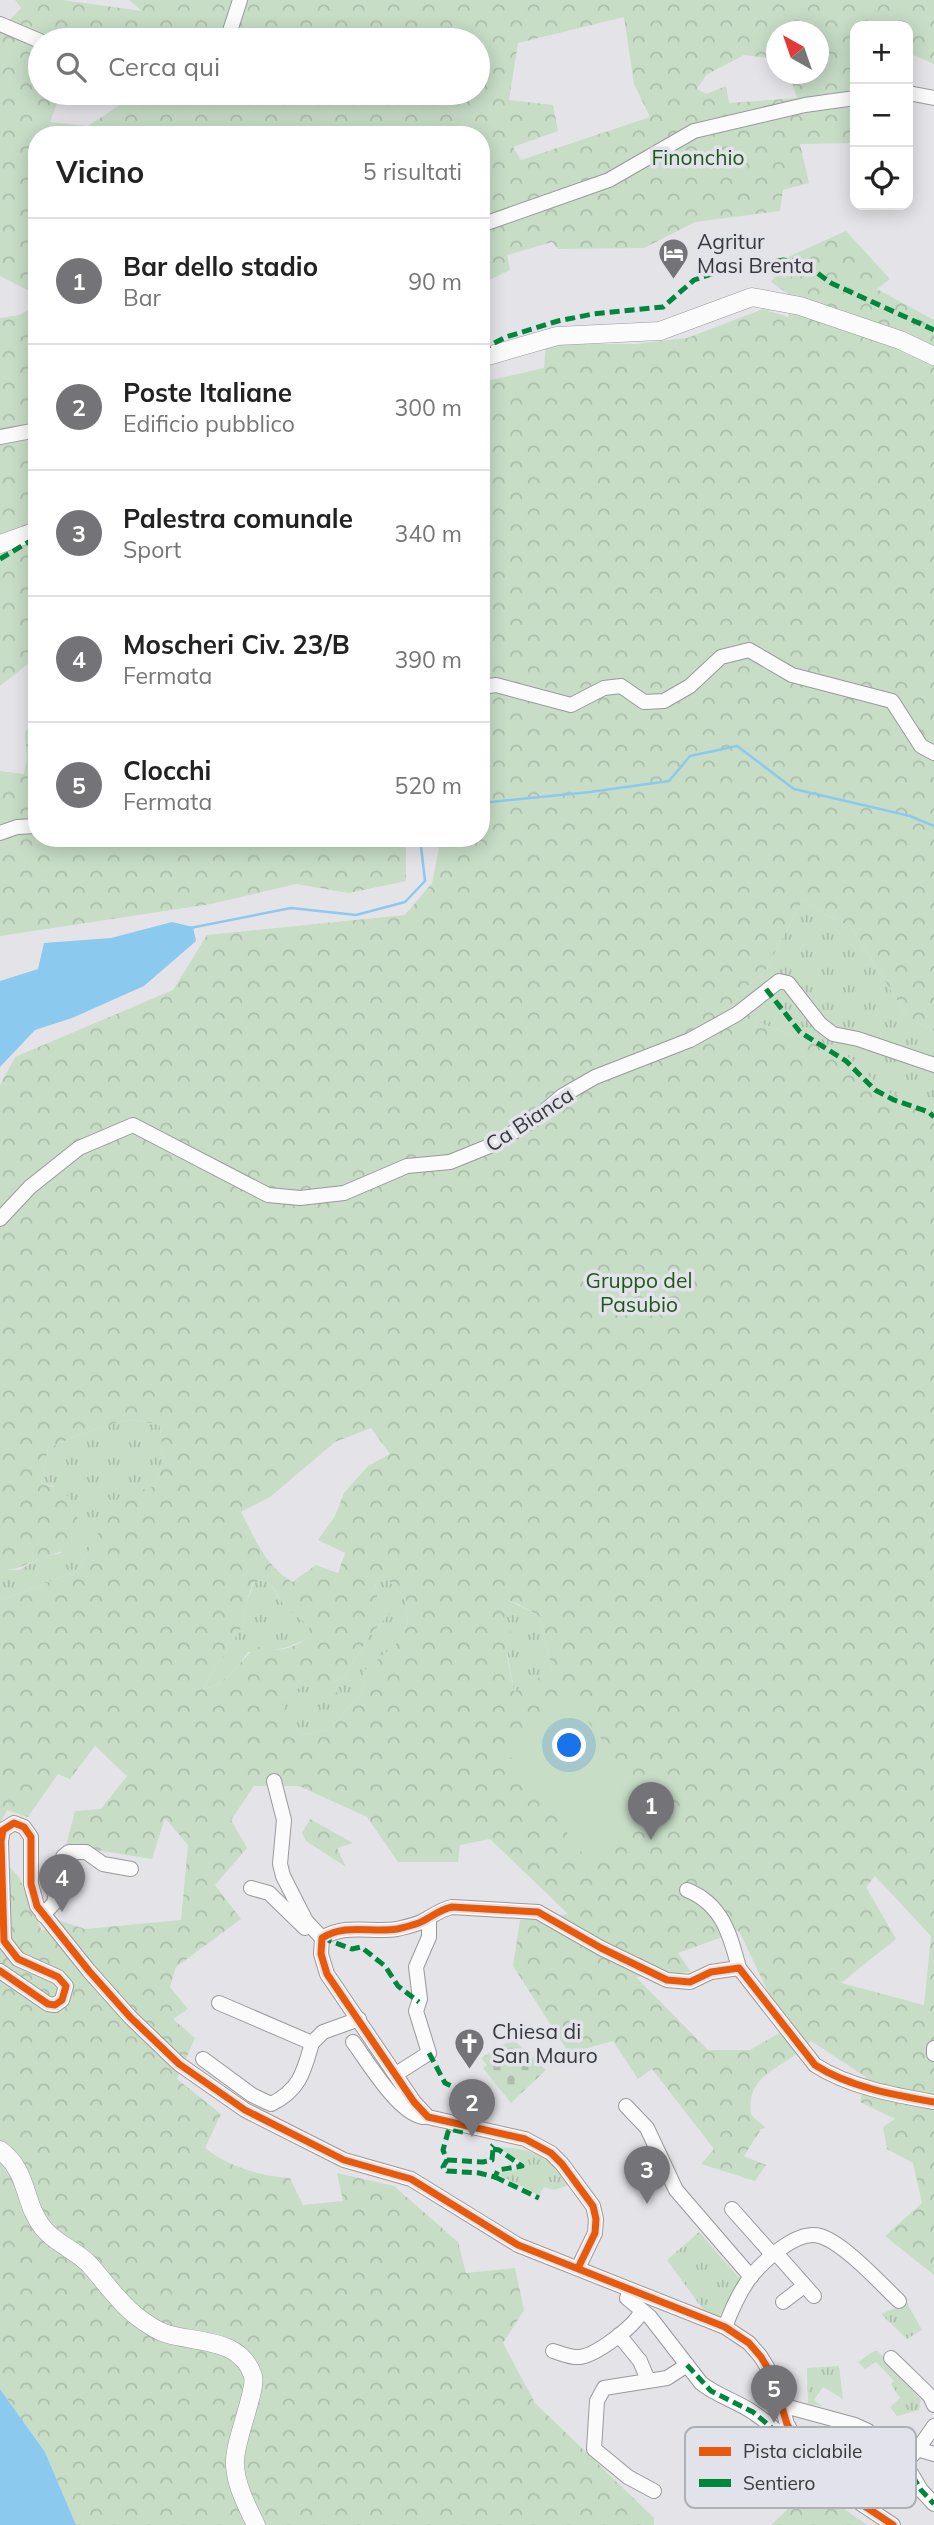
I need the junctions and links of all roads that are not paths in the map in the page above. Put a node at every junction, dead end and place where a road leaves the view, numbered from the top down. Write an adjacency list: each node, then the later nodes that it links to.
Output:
1 (240, 0): 3 (street)
2 (0, 24): 4 (street)
3 (231, 28)
4 (28, 36)
5 (913, 94): 6 (street)
6 (934, 98)
7 (850, 99): 8 (street)
8 (490, 222)
9 (490, 355): 10 (main road)
10 (934, 356)
11 (28, 432): 12 (street)
12 (0, 437)
13 (28, 534): 14 (main road)
14 (0, 544)
15 (490, 686): 16 (street)
16 (934, 753)
17 (28, 827): 18 (street)
18 (0, 833)
19 (934, 1065): 20 (street, Ca Bianca)
20 (0, 1219)
21 (274, 1781): 27 (street)
22 (131, 1869): 25 (street)
23 (251, 1888): 27 (street)
24 (687, 1890): 28 (street)
25 (43, 1915): 29 (street); 44 (street)
26 (429, 1918): 27 (street); 28 (street); 37 (street)
27 (320, 1937): 31 (street)
28 (739, 1968): 38 (street)
29 (0, 1971)
30 (219, 2003): 33 (street)
31 (359, 2019): 33 (street); 37 (street)
32 (353, 2042): 40 (street)
33 (312, 2043): 36 (street)
34 (934, 2048): 35 (street)
35 (934, 2054)
36 (203, 2059)
37 (396, 2074): 40 (street)
38 (934, 2102)
39 (626, 2106): 45 (street)
40 (428, 2117): 44 (street)
41 (0, 2150): 68 (main road)
42 (732, 2209): 43 (street)
43 (775, 2254): 45 (street); 47 (street); 48 (street)
44 (578, 2268): 46 (street)
45 (751, 2277): 50 (street)
46 (630, 2291): 49 (street); 50 (street)
47 (899, 2301)
48 (783, 2302)
49 (642, 2312): 51 (street); 54 (street)
50 (725, 2327): 56 (street)
51 (619, 2335): 52 (street); 55 (street)
52 (553, 2351)
53 (891, 2358): 57 (street)
54 (687, 2365): 55 (street); 59 (street)
55 (648, 2380): 65 (street)
56 (781, 2405): 60 (street); 61 (street)
57 (934, 2405)
58 (934, 2426): 62 (street)
59 (771, 2427)
60 (789, 2427)
61 (859, 2427)
62 (918, 2449): 63 (street)
63 (934, 2454)
64 (916, 2482): 66 (street)
65 (654, 2491)
66 (934, 2504)
67 (868, 2508): 69 (street)
68 (256, 2525)
69 (893, 2525)

